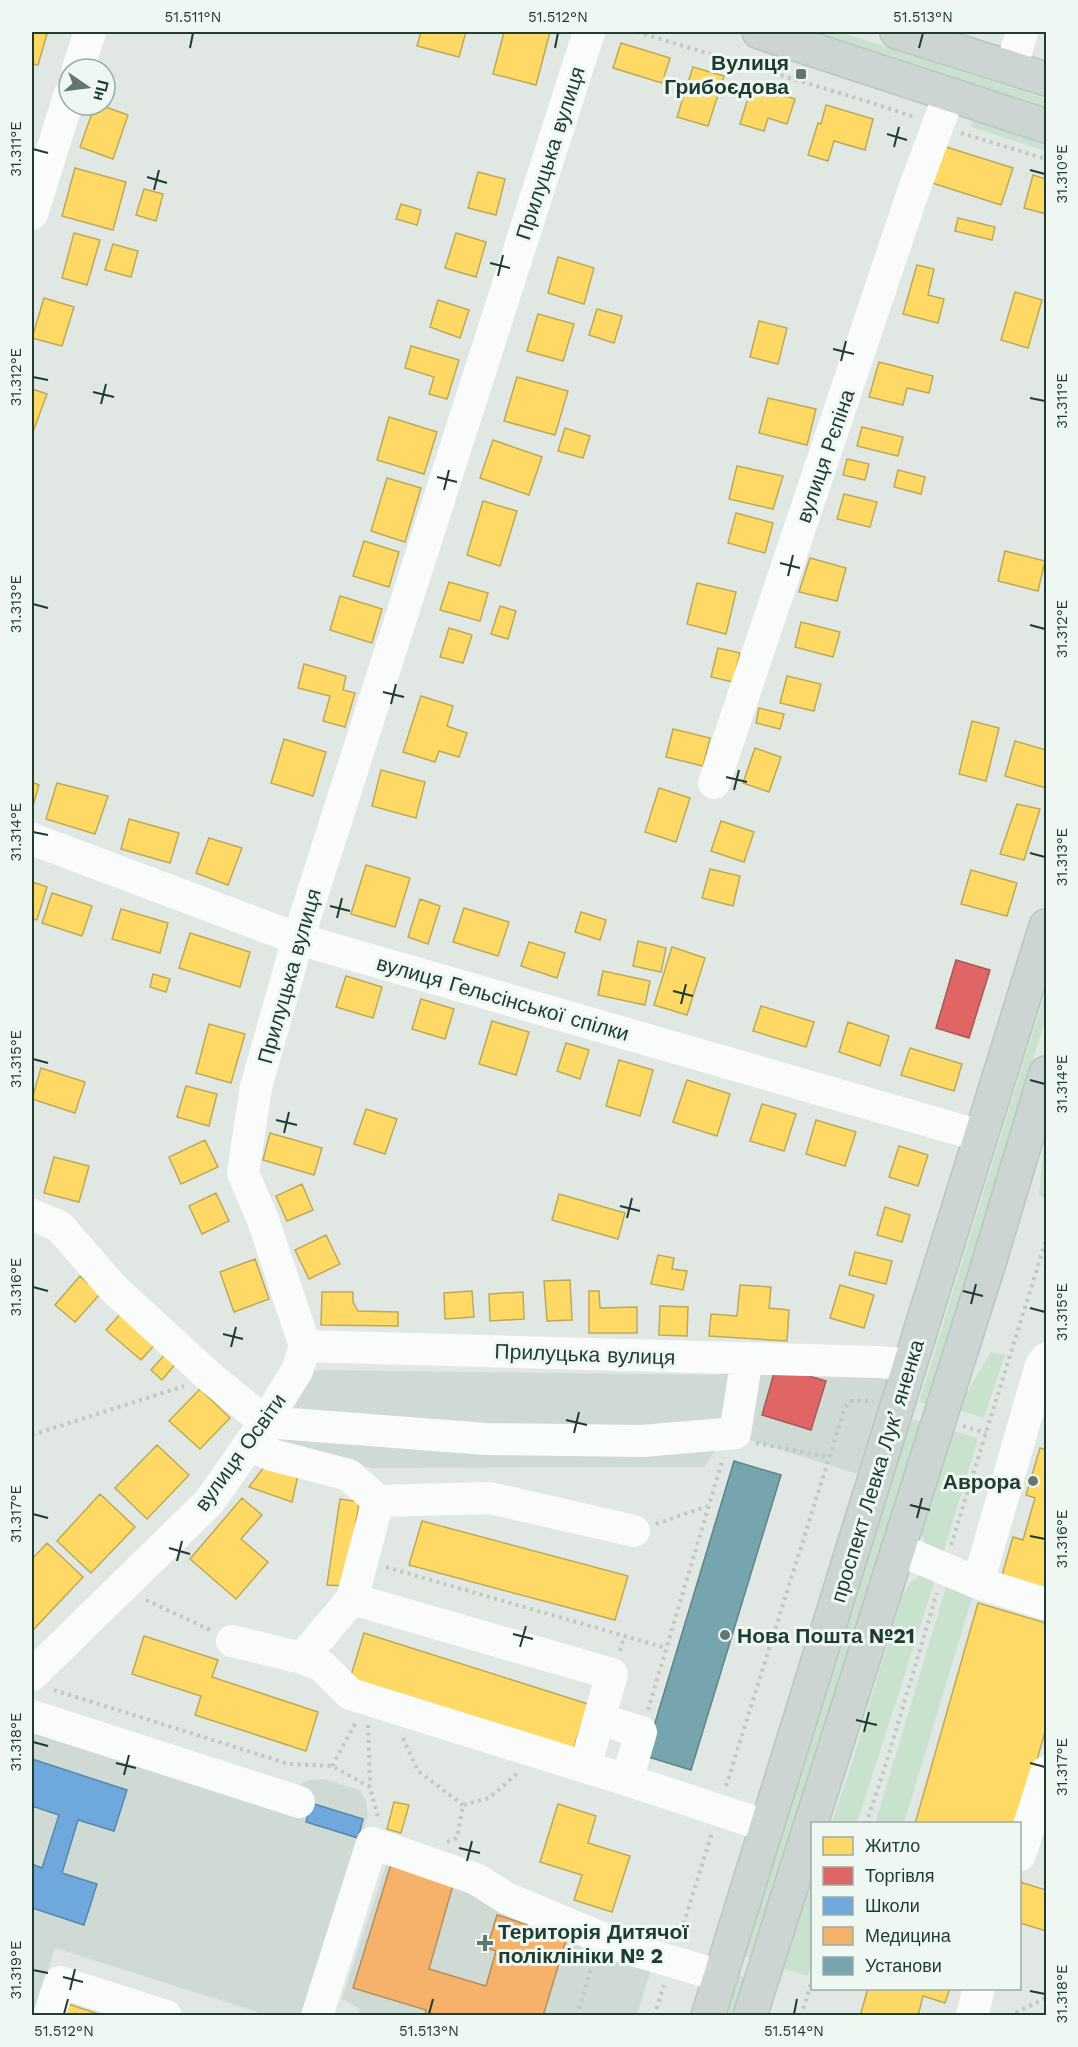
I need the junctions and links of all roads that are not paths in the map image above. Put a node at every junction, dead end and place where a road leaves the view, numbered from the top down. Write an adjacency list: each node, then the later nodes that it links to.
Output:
1 (90, 32): 6 (street)
2 (589, 32): 16 (street, Прилуцька вулиця)
3 (759, 32): 9 (main road)
4 (897, 32): 7 (main road)
5 (1022, 32): 7 (street)
6 (82, 57)
7 (1011, 68): 8 (main road)
8 (1047, 79)
9 (949, 95): 11 (main road); 13 (street, вулиця Рєпіна)
10 (62, 117): 12 (street)
11 (1047, 126)
12 (32, 214)
13 (714, 783)
14 (32, 839): 16 (street, вулиця Гельсінської спілки)
15 (1047, 926): 18 (main road, проспект Левка Лукʼяненка)
16 (298, 939): 18 (street, вулиця Гельсінської спілки); 20 (street, Прилуцька вулиця)
17 (1047, 1072): 27 (main road, проспект Левка Лукʼяненка)
18 (981, 1136): 23 (main road, проспект Левка Лукʼяненка)
19 (32, 1215): 24 (street)
20 (305, 1346): 21 (street, Прилуцька вулиця); 24 (street, вулиця Освіти)
21 (747, 1358): 23 (street, Прилуцька вулиця); 24 (street)
22 (1047, 1359): 28 (street)
23 (910, 1365): 42 (main road, проспект Левка Лукʼяненка)
24 (257, 1433): 25 (street); 33 (street, вулиця Освіти)
25 (378, 1501): 26 (street); 29 (street)
26 (633, 1531)
27 (898, 1549): 28 (street); 40 (main road, проспект Левка Лукʼяненка)
28 (978, 1583): 30 (street)
29 (352, 1599): 32 (street); 35 (street)
30 (1047, 1604)
31 (232, 1641): 32 (street)
32 (302, 1658): 36 (street)
33 (43, 1677)
34 (32, 1716): 39 (street)
35 (599, 1719): 36 (street); 38 (street)
36 (585, 1767): 38 (street)
37 (1047, 1772): 43 (street)
38 (627, 1780): 42 (street)
39 (299, 1802)
40 (811, 1822)
41 (811, 1824): 50 (main road, проспект Левка Лукʼяненка)
42 (767, 1826): 44 (main road, проспект Левка Лукʼяненка)
43 (1031, 1845)
44 (721, 1976): 48 (street); 49 (main road, проспект Левка Лукʼяненка)
45 (979, 1990): 51 (street)
46 (49, 2016): 47 (street)
47 (166, 2016)
48 (317, 2016)
49 (708, 2016)
50 (750, 2016)
51 (972, 2016)

